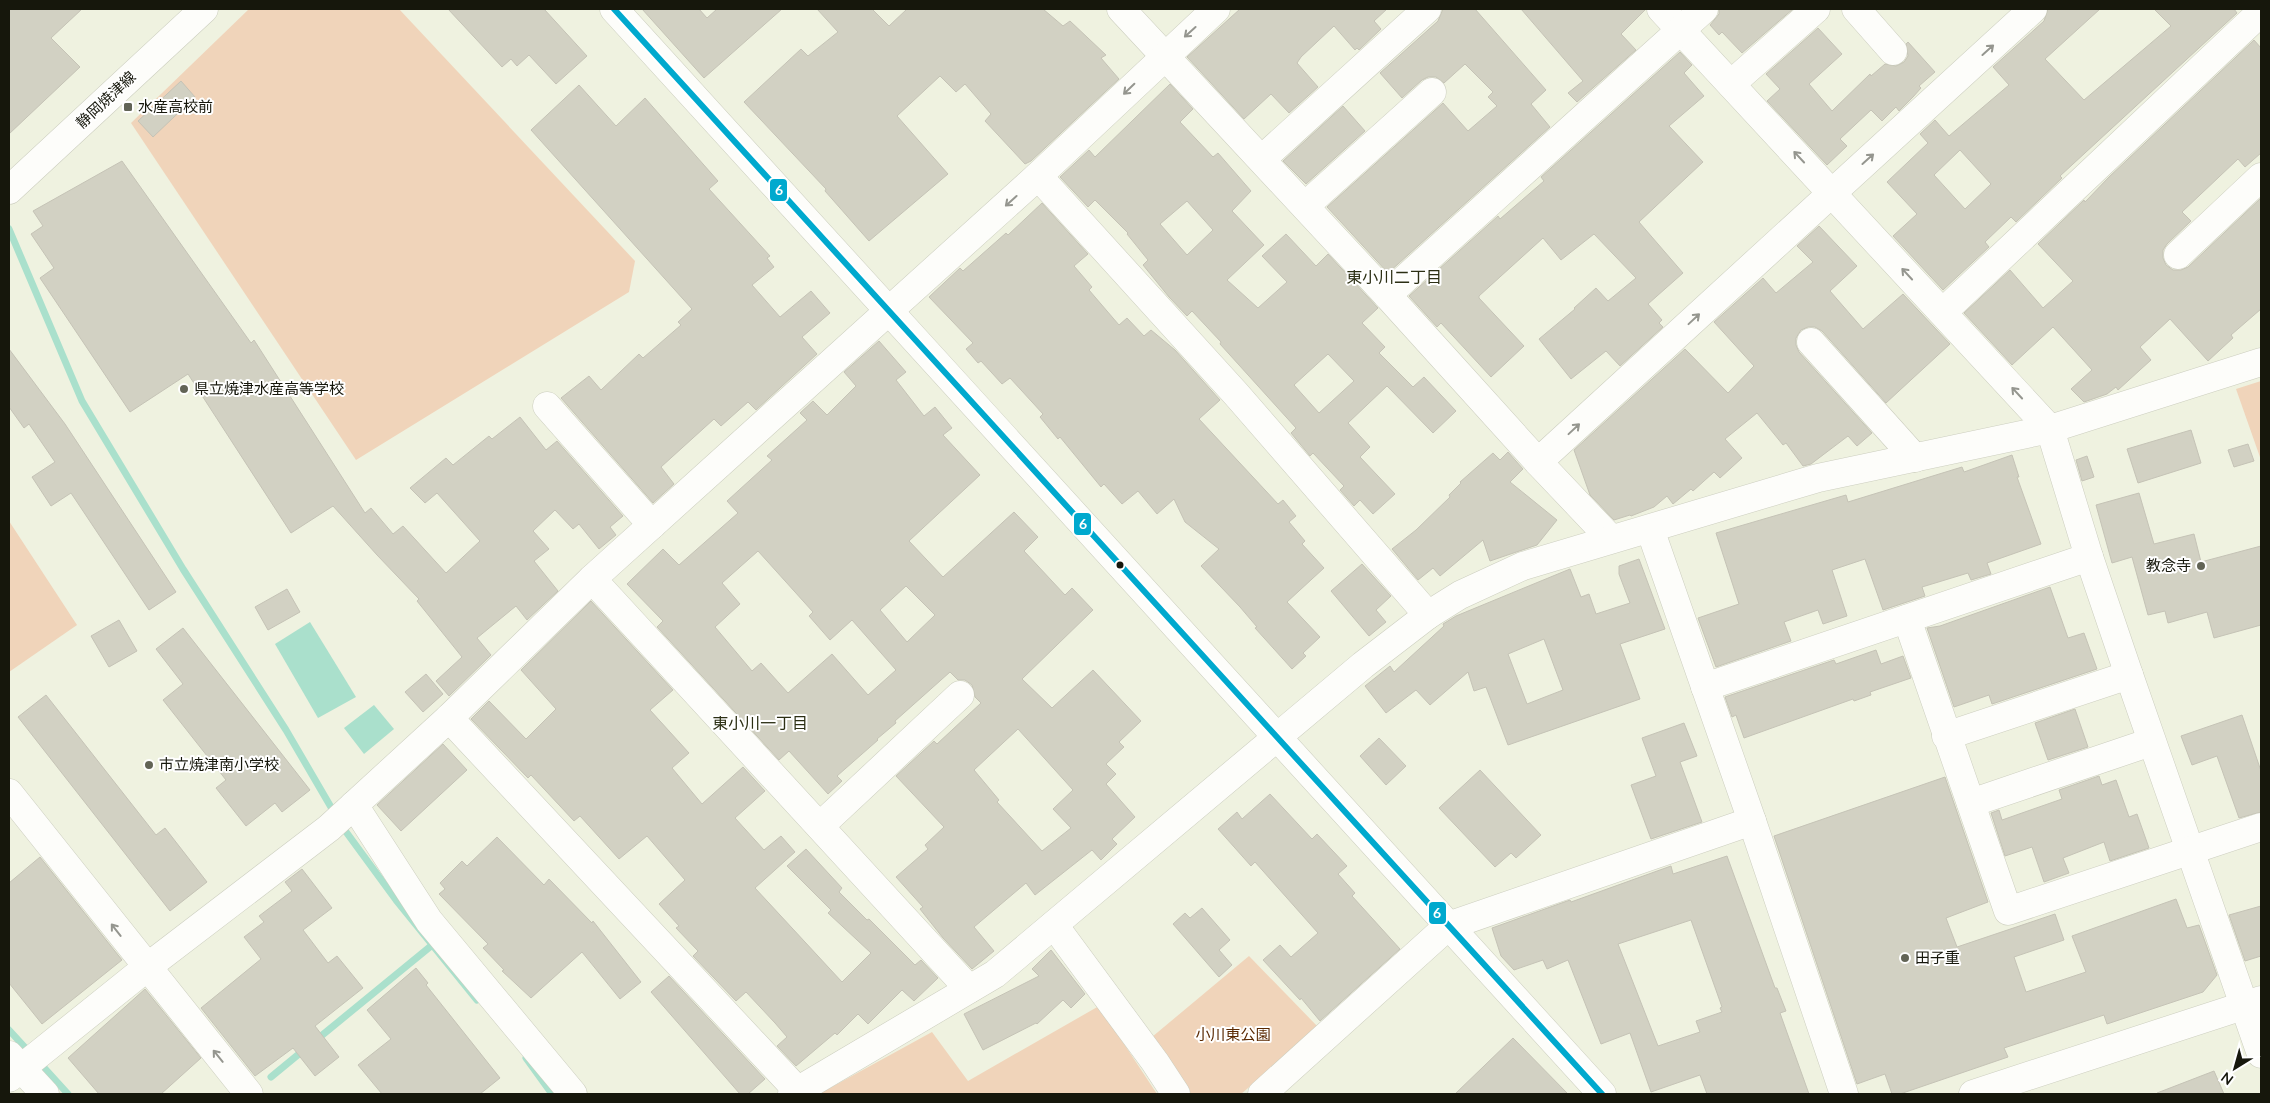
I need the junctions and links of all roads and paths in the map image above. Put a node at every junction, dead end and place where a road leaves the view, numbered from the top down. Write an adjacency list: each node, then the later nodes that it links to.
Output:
1 (204, 9): 21 (street, 静岡焼津線)
2 (1122, 9): 15 (street)
3 (1216, 9): 15 (street, one-way to 15)
4 (1427, 9): 18 (street)
5 (1661, 9): 13 (street)
6 (1704, 9): 13 (street)
7 (1816, 9): 16 (street)
8 (1856, 9): 14 (street)
9 (2033, 9): 22 (street, one-way to 9)
10 (2258, 9): 12 (street)
11 (619, 11): 26 (street)
12 (2261, 12): 27 (street)
13 (1681, 30): 16 (street); 25 (street)
14 (1893, 51)
15 (1165, 56): 18 (street); 19 (street, one-way to 19)
16 (1731, 84): 22 (street, one-way to 16)
17 (1432, 92): 23 (street)
18 (1262, 159): 23 (street)
19 (1038, 176): 26 (street, one-way to 26); 39 (street)
20 (2261, 177): 24 (street)
21 (9, 190)
22 (1832, 192): 27 (street, one-way to 22); 33 (street, one-way to 22)
23 (1305, 206): 25 (street)
24 (2178, 255)
25 (1387, 295): 33 (street)
26 (889, 312): 34 (street); 46 (street)
27 (1943, 312): 31 (street, one-way to 27)
28 (1811, 342): 32 (street)
29 (2261, 362): 31 (street)
30 (547, 406): 34 (street)
31 (2050, 429): 32 (street); 37 (street)
32 (1915, 458): 35 (street)
33 (1538, 462): 36 (street)
34 (652, 526): 38 (street)
35 (1650, 529): 36 (street); 42 (street)
36 (1611, 539): 39 (street)
37 (2089, 557): 40 (street); 41 (street)
38 (592, 579): 44 (street); 52 (street)
39 (1428, 615): 46 (street)
40 (1907, 620): 42 (street); 45 (street)
41 (2129, 676): 45 (street); 47 (street)
42 (1705, 688): 51 (street)
43 (960, 695): 52 (street)
44 (449, 718): 50 (street); 62 (street)
45 (1946, 736): 49 (street)
46 (1276, 738): 55 (street); 56 (street)
47 (2151, 742): 49 (street); 54 (street)
48 (9, 793): 57 (street, one-way to 48)
49 (1971, 803): 54 (street)
50 (354, 806): 57 (street); 65 (street)
51 (1752, 821): 56 (street); 69 (street)
52 (820, 826): 58 (street)
53 (2261, 826): 54 (street)
54 (2190, 850): 59 (street)
55 (1054, 925): 58 (street); 66 (street)
56 (1448, 926): 67 (street); 68 (street)
57 (146, 968): 61 (street); 64 (street, one-way to 57)
58 (969, 989): 62 (street)
59 (2252, 1003): 60 (street); 70 (street)
60 (2261, 1054)
61 (13, 1067): 63 (street)
62 (795, 1093)
63 (46, 1094)
64 (249, 1094)
65 (573, 1094)
66 (1176, 1094)
67 (1262, 1094)
68 (1602, 1094)
69 (1844, 1094)
70 (1973, 1094)

